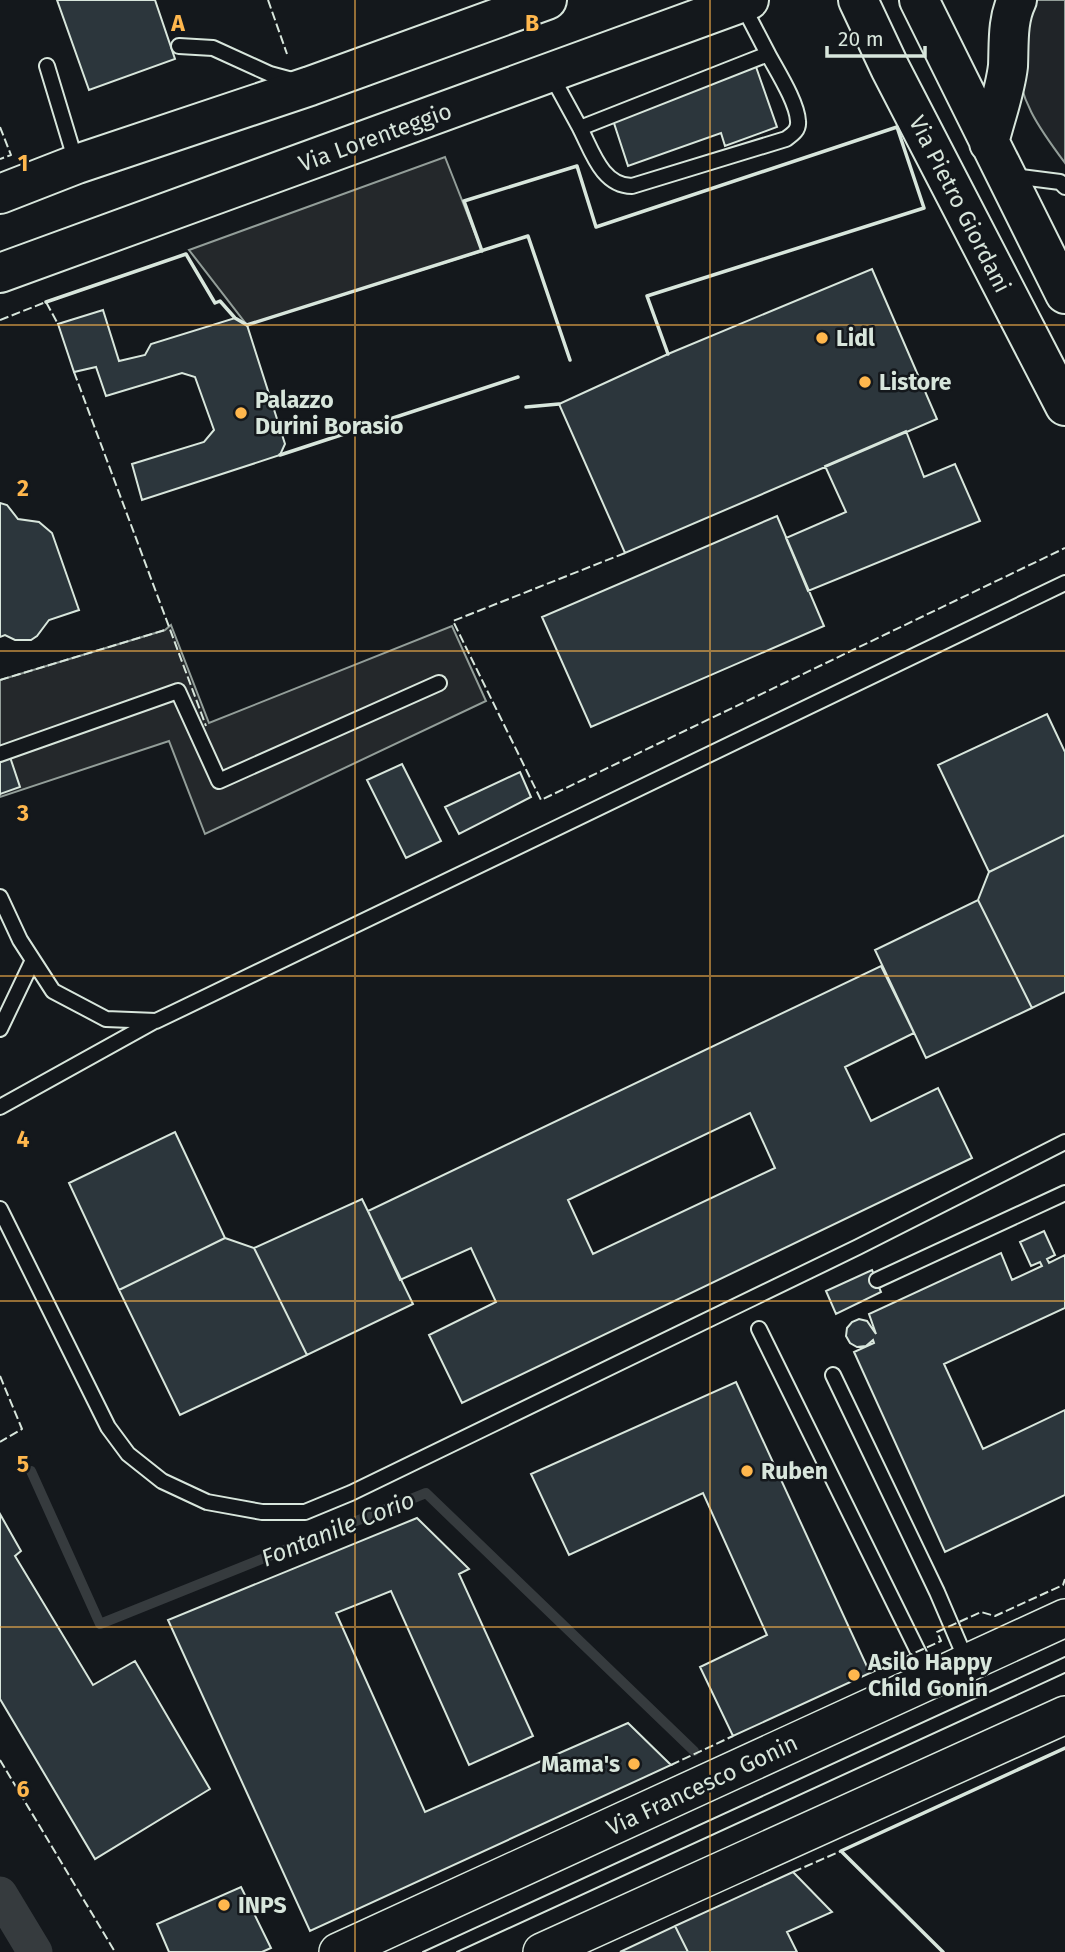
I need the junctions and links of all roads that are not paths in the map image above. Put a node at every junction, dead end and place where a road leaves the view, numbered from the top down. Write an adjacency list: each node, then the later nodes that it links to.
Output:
1 (547, 0): 10 (main road)
2 (858, 0): 18 (main road, Via Pietro Giordani)
3 (919, 0): 12 (main road)
4 (1017, 0): 12 (main road)
5 (746, 1): 7 (lane); 9 (main road, Via Lorenteggio)
6 (179, 46): 10 (lane)
7 (768, 54): 11 (lane); 11 (lane)
8 (47, 66): 13 (lane)
9 (550, 73): 11 (lane); 16 (main road, Via Lorenteggio)
10 (310, 86): 13 (main road)
11 (580, 128)
12 (997, 159): 14 (lane); 17 (main road)
13 (77, 164): 15 (main road)
14 (1065, 187)
15 (0, 194)
16 (0, 273)
17 (1065, 294)
18 (1065, 406)
19 (1065, 583): 24 (lane)
20 (439, 683): 21 (lane)
21 (0, 754)
22 (0, 897): 23 (lane)
23 (33, 960): 24 (lane); 25 (lane)
24 (156, 1021): 26 (lane)
25 (0, 1029)
26 (0, 1107)
27 (1065, 1142): 29 (lane)
28 (1065, 1194): 30 (lane)
29 (0, 1209)
30 (877, 1280)
31 (759, 1329): 35 (lane)
32 (833, 1375): 34 (lane)
33 (1065, 1618): 34 (street, Via Francesco Gonin)
34 (968, 1663): 35 (street, Via Francesco Gonin)
35 (931, 1679): 37 (street, Via Francesco Gonin)
36 (1065, 1715): 38 (street)
37 (338, 1952)
38 (542, 1952)

